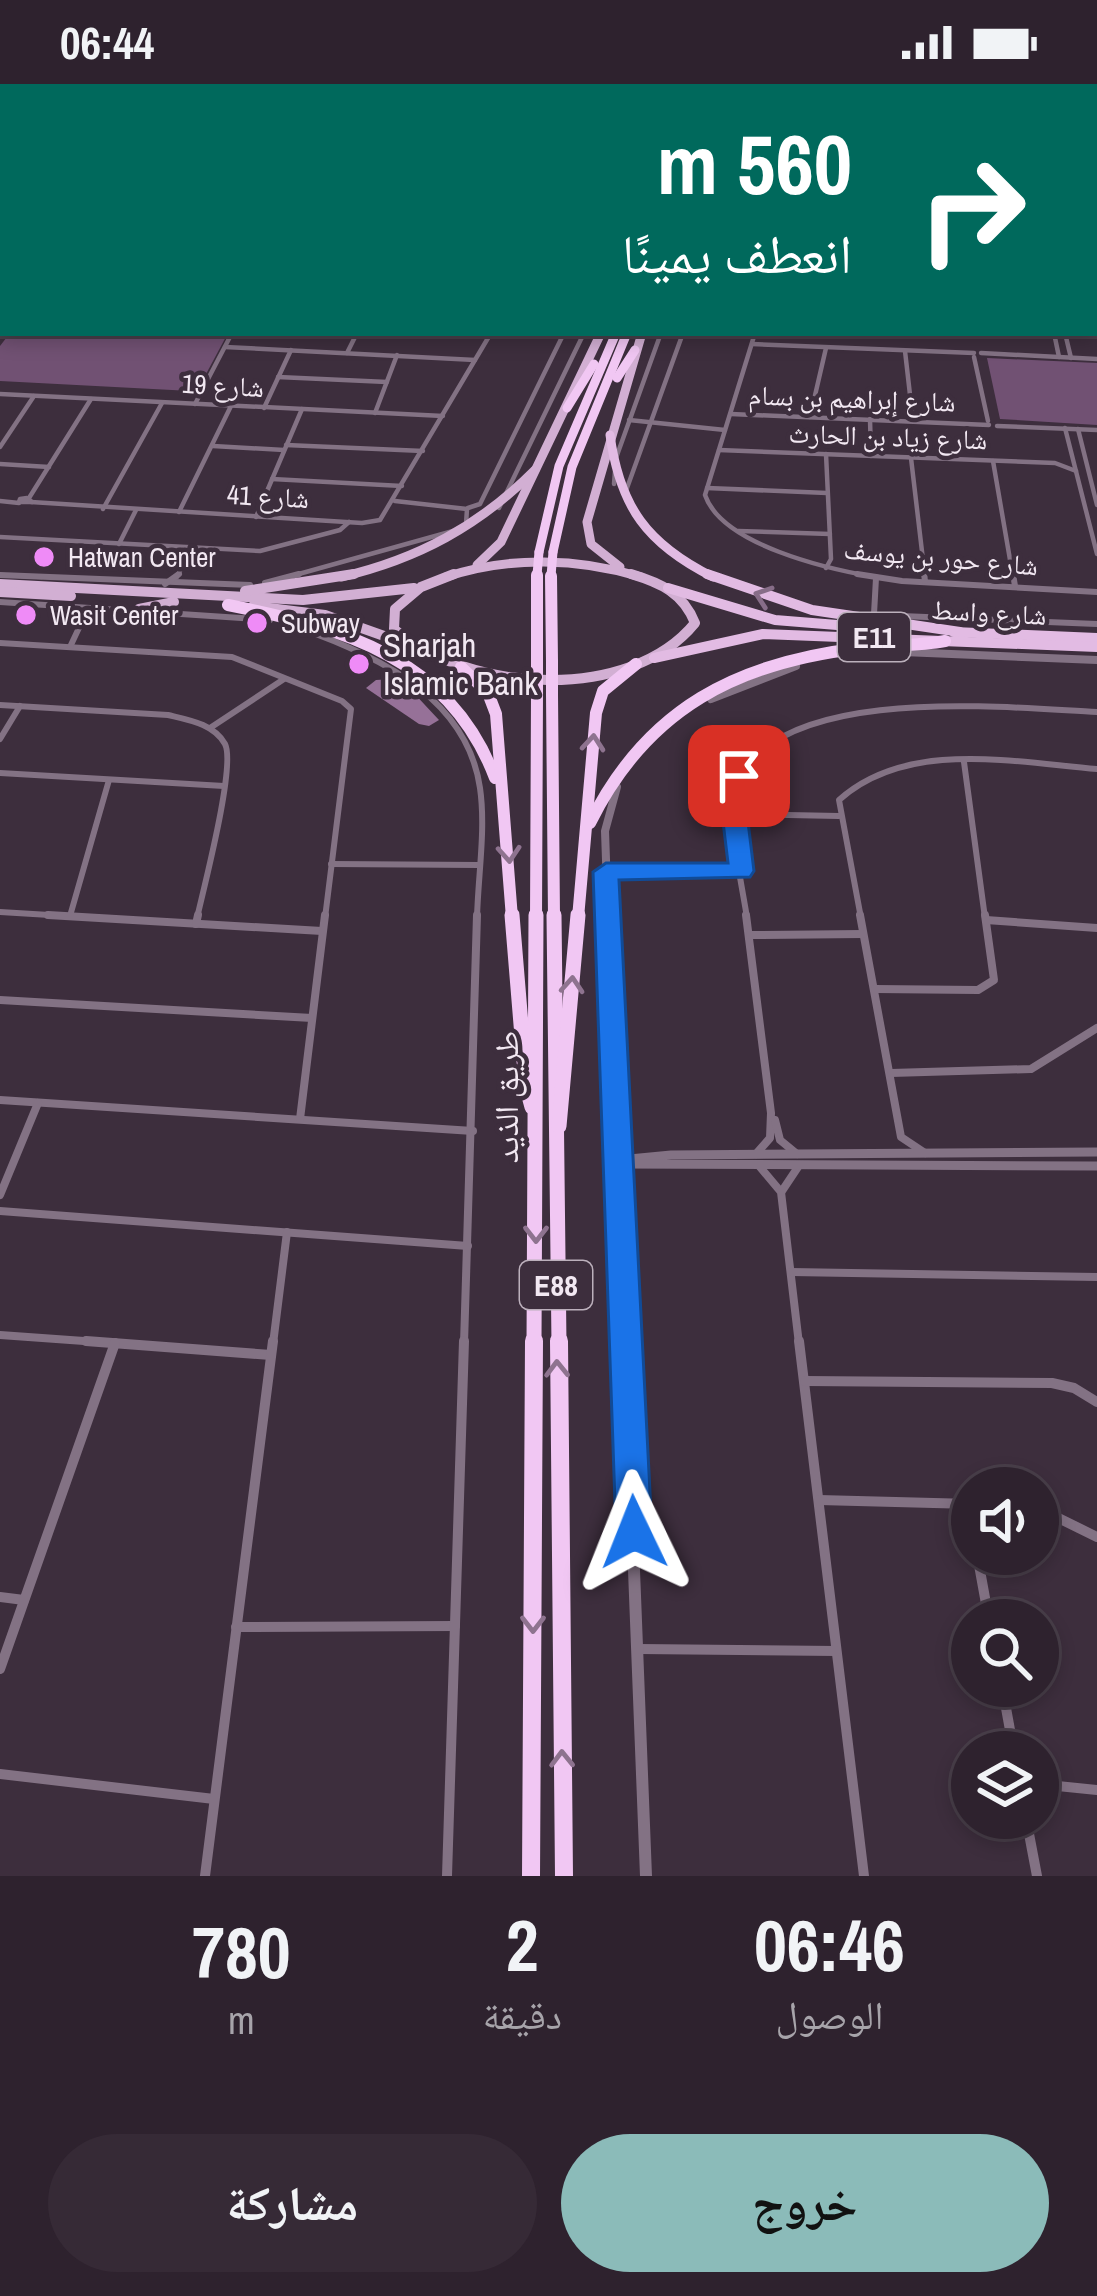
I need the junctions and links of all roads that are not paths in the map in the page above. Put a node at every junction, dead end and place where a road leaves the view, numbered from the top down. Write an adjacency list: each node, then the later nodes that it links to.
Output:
1 (230, 336): 18 (street)
2 (355, 336): 25 (street)
3 (489, 336): 33 (street)
4 (562, 336): 23 (street)
5 (600, 336): 19 (main road)
6 (612, 336): 45 (highway)
7 (613, 336): 115 (highway, طريق الذيد / E88, bridge)
8 (626, 336): 50 (highway, طريق الذيد / E88)
9 (641, 336): 27 (main road)
10 (660, 336): 34 (street)
11 (682, 336): 35 (street)
12 (753, 336): 17 (street)
13 (868, 336): 22 (street)
14 (1055, 336): 30 (street)
15 (1066, 336): 31 (street)
16 (582, 337): 19 (main road); 26 (street)
17 (752, 344): 20 (street); 48 (street)
18 (225, 347): 21 (street); 42 (street)
19 (594, 347): 45 (main road)
20 (826, 348): 22 (street); 51 (street)
21 (291, 350): 25 (street); 36 (street)
22 (869, 350): 24 (street)
23 (554, 351): 26 (street); 52 (street)
24 (905, 351): 29 (street); 55 (street)
25 (347, 352): 28 (street)
26 (574, 354): 57 (street)
27 (634, 354): 34 (main road); 50 (highway); 63 (main road)
28 (398, 355): 33 (street); 37 (street)
29 (978, 356): 30 (street); 56 (street)
30 (1059, 357): 31 (street)
31 (1071, 358): 32 (street)
32 (1097, 359)
33 (476, 360): 49 (street)
34 (648, 366): 35 (street); 54 (street)
35 (668, 371): 58 (street)
36 (278, 377): 37 (street); 44 (street)
37 (387, 382): 47 (street)
38 (0, 394): 39 (street, شارع 19)
39 (34, 396): 40 (street, شارع 19); 69 (street)
40 (91, 399): 41 (street, شارع 19); 82 (street)
41 (162, 403): 42 (street, شارع 19); 96 (street)
42 (195, 404): 43 (street, شارع 19)
43 (232, 406): 44 (street, شارع 19); 68 (street)
44 (264, 408): 46 (street, شارع 19)
45 (567, 408): 83 (main road)
46 (302, 409): 47 (street, شارع 19); 70 (street)
47 (375, 413): 49 (street, شارع 19)
48 (731, 414): 51 (street, شارع إبراهيم بن بسام); 61 (street)
49 (443, 416): 72 (street)
50 (592, 417): 115 (highway, طريق الذيد / E88, bridge)
51 (810, 417): 53 (street, شارع إبراهيم بن بسام)
52 (519, 419): 57 (street); 66 (street)
53 (870, 419): 55 (street, شارع إبراهيم بن بسام); 74 (street)
54 (628, 420): 58 (street); 64 (street)
55 (913, 421): 56 (street, شارع إبراهيم بن بسام)
56 (992, 421): 59 (street, شارع إبراهيم بن بسام)
57 (541, 422): 67 (street)
58 (650, 423): 61 (street); 65 (street)
59 (1065, 428): 60 (street, شارع إبراهيم بن بسام); 75 (street)
60 (1078, 429): 62 (street, شارع إبراهيم بن بسام); 76 (street)
61 (725, 430): 71 (street)
62 (1097, 430)
63 (610, 435): 87 (highway); 119 (main road)
64 (624, 437): 65 (street); 87 (street)
65 (644, 440): 89 (street)
66 (507, 442): 67 (street); 98 (street)
67 (528, 444): 97 (street)
68 (212, 446): 70 (street); 100 (street)
69 (0, 447)
70 (285, 447): 72 (street); 86 (street)
71 (719, 450): 73 (street, شارع زياد بن الحارث); 90 (street)
72 (423, 451): 88 (street)
73 (826, 454): 74 (street, شارع زياد بن الحارث); 91 (street)
74 (872, 456): 77 (street, شارع زياد بن الحارث)
75 (1072, 456): 79 (street, شارع زياد بن الحارث); 84 (street)
76 (1085, 457): 81 (street); 85 (street)
77 (911, 458): 78 (street, شارع زياد بن الحارث); 120 (street)
78 (993, 461): 79 (street, شارع زياد بن الحارث); 124 (street)
79 (1054, 463): 84 (street, شارع زياد بن الحارث)
80 (0, 464): 82 (street)
81 (1097, 465): 85 (street)
82 (49, 467): 94 (street)
83 (535, 470): 97 (main road); 114 (main road)
84 (1076, 471): 110 (street)
85 (1088, 471): 92 (street)
86 (272, 479): 88 (street); 101 (street)
87 (614, 484): 134 (highway, one-way to 87)
88 (404, 486): 95 (street)
89 (627, 488)
90 (707, 488): 91 (street); 103 (street, شارع حور بن يوسف)
91 (827, 493): 105 (street)
92 (1096, 500)
93 (3, 501): 94 (street, شارع 41)
94 (25, 501): 96 (street, شارع 41)
95 (394, 501): 98 (street); 102 (street, شارع 41)
96 (104, 508): 99 (street, شارع 41)
97 (500, 508): 112 (main road)
98 (466, 509): 111 (street)
99 (136, 510): 100 (street, شارع 41); 107 (street)
100 (179, 512): 101 (street, شارع 41)
101 (256, 517): 102 (street, شارع 41)
102 (349, 522): 109 (street)
103 (736, 531): 104 (street); 108 (street, شارع حور بن يوسف)
104 (771, 532): 105 (street); 108 (street)
105 (830, 534): 113 (street)
106 (0, 537): 107 (street)
107 (119, 544): 109 (street)
108 (761, 545): 113 (street, شارع حور بن يوسف)
109 (191, 548): 116 (street)
110 (1097, 554)
111 (363, 556): 112 (street); 122 (street)
112 (413, 556): 129 (main road)
113 (826, 568): 117 (street, شارع حور بن يوسف)
114 (466, 572): 119 (main road); 123 (main road)
115 (544, 575): 152 (highway, طريق الذيد / E88, bridge); 152 (highway, طريق الذيد / E88, bridge)
116 (178, 576): 121 (street); 122 (street)
117 (877, 578): 120 (street, شارع حور بن يوسف); 135 (street)
118 (71, 579): 121 (street); 125 (street); 127 (main road)
119 (648, 580): 126 (main road)
120 (925, 582): 124 (street, شارع حور بن يوسف)
121 (165, 584): 122 (street)
122 (183, 585)
123 (427, 585): 129 (main road); 143 (main road)
124 (1015, 586): 128 (street, شارع حور بن يوسف)
125 (0, 588): 127 (main road); 130 (main road); 133 (street)
126 (668, 588): 138 (highway, شارع واسط / E11); 147 (main road)
127 (89, 589): 129 (main road)
128 (1097, 589)
129 (202, 596)
130 (174, 602): 131 (main road); 132 (main road)
131 (228, 605): 143 (main road); 163 (highway)
132 (139, 609): 133 (street); 168 (street)
133 (84, 611): 144 (street)
134 (818, 611): 135 (street); 138 (highway)
135 (874, 614): 136 (street)
136 (982, 620): 137 (street); 139 (highway)
137 (1097, 624)
138 (960, 632): 139 (highway, شارع واسط / E11)
139 (985, 633): 140 (highway, شارع واسط / E11)
140 (1097, 636)
141 (945, 641): 146 (highway, شارع واسط / E11); 147 (highway, شارع واسط / E11); 166 (highway)
142 (0, 643): 144 (street)
143 (411, 646): 150 (main road)
144 (70, 647): 151 (street)
145 (1097, 647): 146 (highway, شارع واسط / E11)
146 (1001, 650): 148 (street); 170 (street)
147 (654, 658): 149 (main road)
148 (1097, 660)
149 (636, 664): 150 (main road); 166 (highway, one-way to 149)
150 (461, 667): 163 (highway)
151 (285, 678): 156 (street); 167 (street)
152 (545, 694): 187 (highway, طريق الذيد / E88); 192 (highway, طريق الذيد / E88)
153 (0, 705): 154 (street)
154 (20, 706): 156 (street); 157 (street)
155 (1097, 712): 164 (street)
156 (210, 728): 162 (street)
157 (0, 739)
158 (964, 762): 159 (street); 165 (street); 173 (street)
159 (1097, 769)
160 (0, 773): 161 (street)
161 (109, 780): 162 (street); 172 (street)
162 (224, 786): 174 (street)
163 (505, 809): 187 (highway, one-way to 187)
164 (734, 814): 165 (street); 169 (street)
165 (839, 816): 177 (street)
166 (584, 839): 192 (highway, one-way to 166)
167 (331, 864): 168 (street); 175 (street)
168 (479, 865): 189 (street)
169 (741, 871): 170 (street); 178 (street)
170 (606, 872): 191 (street)
171 (0, 912): 172 (street)
172 (70, 916): 174 (street)
173 (986, 920): 176 (street); 179 (street)
174 (196, 924): 175 (street)
175 (322, 931): 181 (street)
176 (1097, 931)
177 (863, 934): 178 (street); 179 (street)
178 (750, 935): 186 (street)
179 (875, 989): 183 (street)
180 (0, 1000): 181 (street)
181 (312, 1018): 188 (street)
182 (1097, 1028): 183 (street)
183 (891, 1073): 190 (street)
184 (0, 1100): 185 (street)
185 (38, 1103): 188 (street); 206 (street)
186 (771, 1113): 196 (street); 198 (street)
187 (537, 1117): 235 (highway, طريق الذيد / E88, one-way to 235)
188 (300, 1119): 189 (street)
189 (473, 1131): 209 (street)
190 (902, 1137): 194 (street); 197 (street)
191 (617, 1139): 199 (street); 200 (street)
192 (554, 1142): 236 (highway, طريق الذيد / E88, one-way to 192)
193 (1097, 1152): 195 (street)
194 (926, 1153): 195 (street); 197 (street)
195 (1066, 1153): 201 (street)
196 (755, 1154): 198 (street); 199 (street)
197 (890, 1154): 198 (street)
198 (797, 1160): 201 (street); 203 (street); 205 (street)
199 (672, 1161): 200 (street); 203 (street); 204 (street)
200 (619, 1162): 204 (street)
201 (1070, 1166): 202 (street)
202 (1097, 1166)
203 (760, 1167): 205 (street)
204 (620, 1186): 225 (street)
205 (782, 1192): 210 (street)
206 (0, 1195)
207 (0, 1211): 208 (street)
208 (287, 1232): 209 (street); 214 (street)
209 (468, 1246): 223 (street)
210 (791, 1272): 211 (street); 215 (street)
211 (1097, 1277)
212 (0, 1335): 213 (street)
213 (115, 1343): 214 (street); 222 (street)
214 (271, 1355): 224 (street)
215 (805, 1382): 216 (street); 217 (street)
216 (1097, 1402)
217 (819, 1500): 218 (street); 226 (street)
218 (951, 1503)
219 (1059, 1518): 220 (street)
220 (1097, 1537)
221 (0, 1598): 222 (street)
222 (24, 1600): 227 (street)
223 (455, 1626): 224 (street); 234 (street)
224 (236, 1627): 231 (street)
225 (639, 1648): 226 (street); 237 (street)
226 (836, 1651): 238 (street)
227 (0, 1669)
228 (0, 1774): 231 (street)
229 (1059, 1786): 230 (street)
230 (1097, 1790)
231 (214, 1799): 233 (street)
232 (1030, 1839): 239 (street)
233 (205, 1876)
234 (447, 1876)
235 (531, 1876)
236 (564, 1876)
237 (646, 1876)
238 (864, 1876)
239 (1037, 1876)

